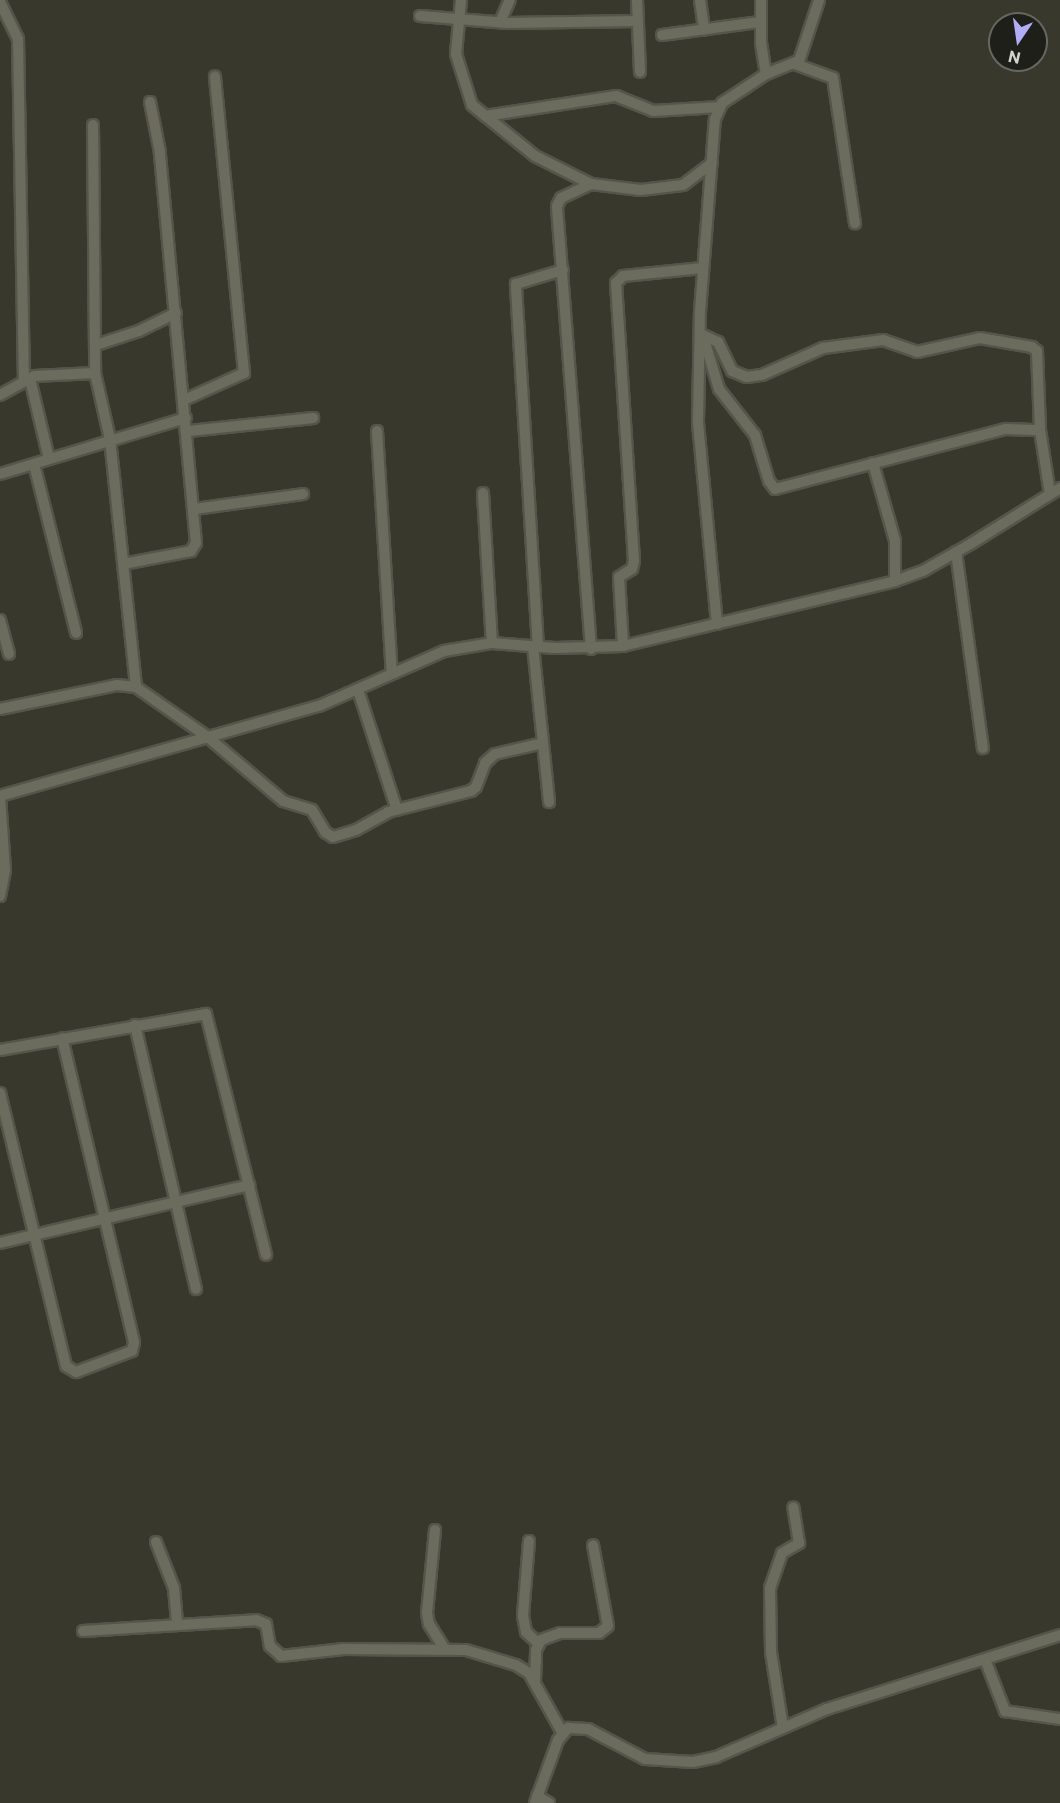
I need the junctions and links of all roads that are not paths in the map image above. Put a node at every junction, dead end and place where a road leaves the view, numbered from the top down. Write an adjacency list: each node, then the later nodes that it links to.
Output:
1 (461, 0): 9 (street)
2 (510, 0): 11 (street)
3 (637, 0): 10 (street)
4 (700, 0): 13 (street)
5 (761, 0): 12 (street)
6 (819, 0): 15 (street)
7 (0, 2): 33 (street)
8 (420, 16): 9 (street)
9 (458, 19): 11 (street); 21 (street)
10 (637, 21): 11 (street); 16 (street)
11 (500, 22)
12 (760, 22): 13 (street); 17 (street)
13 (704, 30): 14 (street)
14 (662, 35)
15 (795, 64): 17 (street); 25 (street)
16 (640, 72)
17 (766, 74): 20 (street)
18 (215, 76): 35 (street)
19 (150, 102): 28 (street)
20 (720, 108): 21 (street); 23 (street)
21 (484, 116): 24 (street)
22 (93, 125): 31 (street)
23 (712, 163): 24 (street); 26 (street)
24 (591, 184): 27 (street)
25 (855, 223)
26 (703, 268): 29 (street); 58 (street)
27 (563, 270): 57 (street); 59 (street)
28 (176, 313): 31 (street); 35 (street)
29 (699, 324): 30 (street); 54 (street)
30 (703, 335): 38 (street); 44 (street)
31 (96, 345): 32 (street)
32 (95, 374): 33 (street); 41 (street)
33 (27, 381): 34 (street); 42 (street)
34 (0, 396)
35 (184, 400): 36 (street)
36 (186, 418): 39 (street); 41 (street)
37 (313, 418): 39 (street)
38 (1040, 430): 44 (street); 47 (street)
39 (189, 431): 49 (street)
40 (377, 431): 61 (street)
41 (110, 439): 42 (street); 51 (street)
42 (49, 459): 43 (street)
43 (34, 464): 45 (street); 55 (street)
44 (873, 464): 52 (street)
45 (0, 474)
46 (483, 493): 56 (street)
47 (1057, 493): 50 (street)
48 (303, 494): 49 (street)
49 (194, 509): 51 (street)
50 (956, 552): 52 (street); 67 (street)
51 (123, 564): 62 (street)
52 (895, 581): 54 (street)
53 (0, 620): 60 (street)
54 (717, 624): 58 (street)
55 (76, 633)
56 (492, 643): 57 (street); 61 (street)
57 (535, 646): 59 (street); 66 (street)
58 (623, 646): 59 (street)
59 (591, 649)
60 (9, 654)
61 (392, 674): 63 (street)
62 (136, 687): 64 (street); 65 (street)
63 (358, 690): 65 (street); 69 (street)
64 (0, 709)
65 (209, 738): 69 (street); 70 (street)
66 (543, 743): 68 (street); 69 (street)
67 (983, 748)
68 (549, 802)
69 (397, 810)
70 (0, 896)
71 (135, 1025): 72 (street); 75 (street); 76 (street)
72 (62, 1038): 73 (street); 77 (street)
73 (0, 1050)
74 (0, 1093): 78 (street)
75 (249, 1185): 76 (street); 80 (street)
76 (177, 1202): 77 (street); 81 (street)
77 (104, 1219): 78 (street); 78 (street)
78 (32, 1235): 79 (street)
79 (0, 1243)
80 (266, 1255)
81 (196, 1288)
82 (793, 1507): 95 (street)
83 (435, 1530): 91 (street)
84 (529, 1541): 90 (street)
85 (156, 1542): 87 (street)
86 (593, 1545): 90 (street)
87 (177, 1625): 88 (street); 91 (street)
88 (83, 1631)
89 (1060, 1635): 92 (street)
90 (538, 1643): 93 (street)
91 (444, 1648): 93 (street)
92 (986, 1662): 94 (street); 95 (street)
93 (535, 1681): 96 (street)
94 (1060, 1719)
95 (783, 1728): 96 (street)
96 (562, 1732): 97 (street)
97 (536, 1800): 98 (street)
98 (549, 1803)

